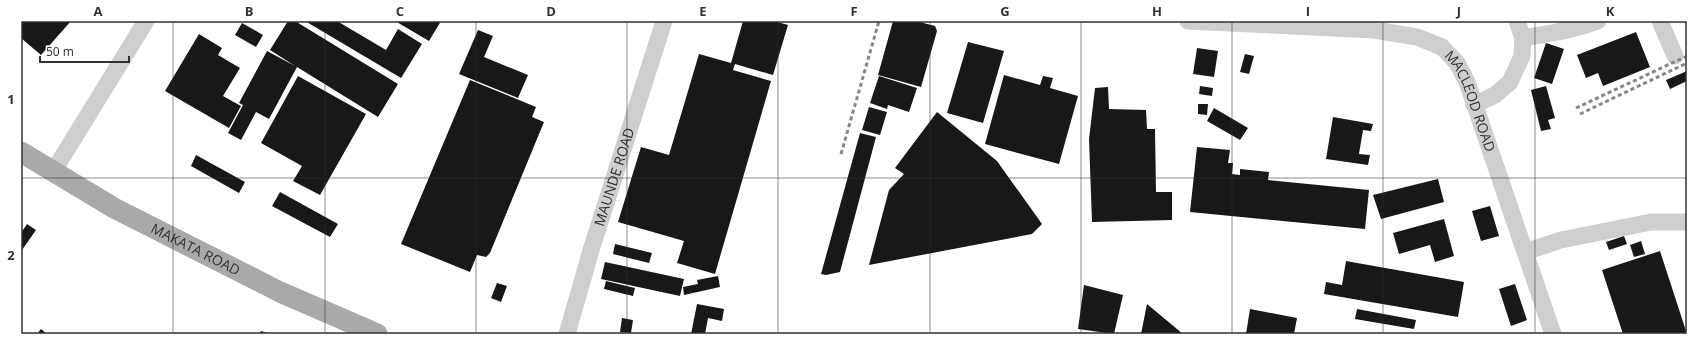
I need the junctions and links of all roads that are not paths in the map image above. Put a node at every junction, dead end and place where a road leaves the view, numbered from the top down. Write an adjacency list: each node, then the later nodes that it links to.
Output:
1 (146, 21): 12 (street)
2 (664, 21): 16 (street, MAUNDE ROAD)
3 (1188, 21): 7 (street, MACLEOD ROAD)
4 (1517, 21): 8 (street)
5 (1598, 21): 8 (street)
6 (1660, 21): 9 (street)
7 (1376, 26): 10 (street, MACLEOD ROAD)
8 (1523, 38): 10 (street)
9 (1675, 56)
10 (1474, 105): 14 (street, MACLEOD ROAD)
11 (21, 152): 12 (main road, MAKATA ROAD)
12 (53, 172): 15 (main road, MAKATA ROAD)
13 (1687, 222): 14 (street)
14 (1525, 252): 17 (street, MACLEOD ROAD)
15 (377, 334)
16 (568, 334)
17 (1553, 334)

